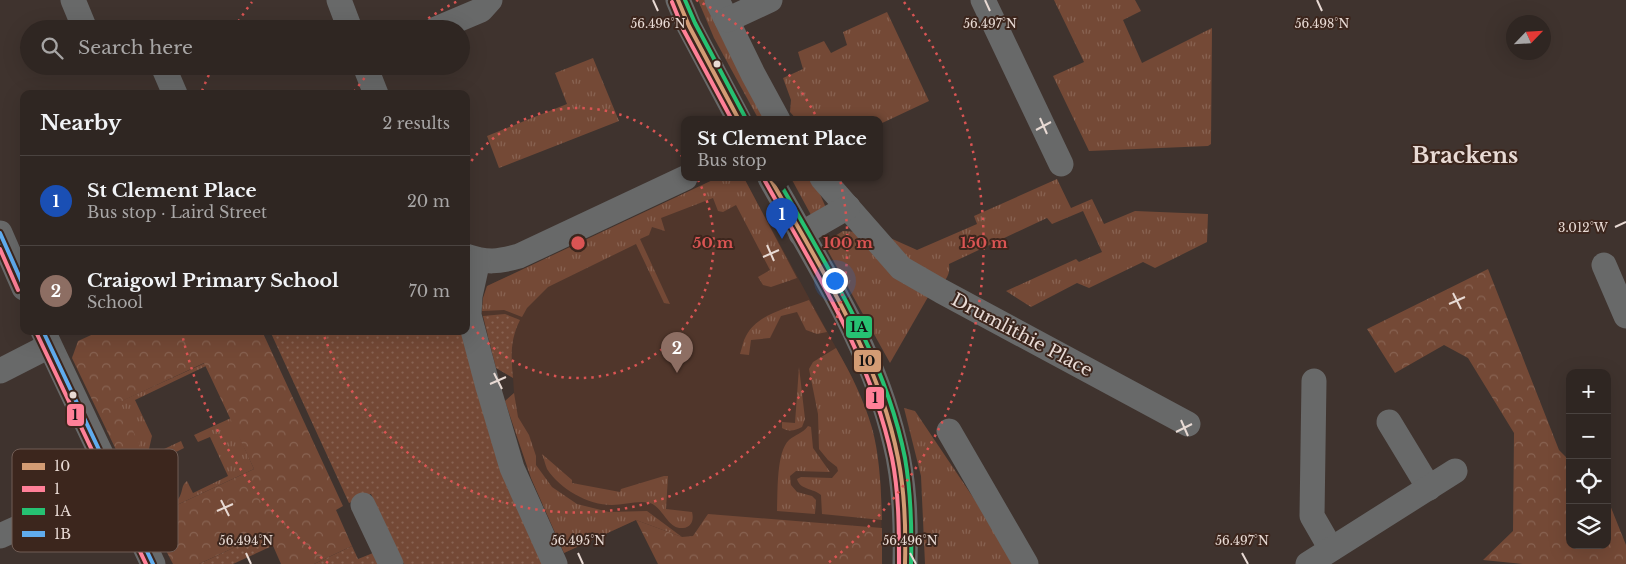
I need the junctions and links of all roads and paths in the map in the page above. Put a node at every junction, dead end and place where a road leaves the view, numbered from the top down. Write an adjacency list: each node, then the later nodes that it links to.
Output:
1 (73, 0): 8 (street)
2 (339, 0): 9 (street)
3 (490, 0): 10 (street)
4 (678, 0): 15 (street)
5 (770, 0): 7 (street)
6 (983, 0): 17 (street)
7 (722, 10): 16 (street)
8 (81, 20)
9 (347, 20)
10 (458, 20)
11 (167, 75): 13 (street)
12 (369, 75): 14 (street)
13 (173, 90)
14 (374, 90)
15 (737, 116)
16 (776, 116)
17 (1061, 164)
18 (681, 180): 24 (street)
19 (772, 181): 23 (street)
20 (825, 181): 21 (street, Drumlithie Place)
21 (848, 207): 23 (street); 34 (street, Drumlithie Place)
22 (0, 233): 26 (street)
23 (801, 234): 47 (street)
24 (472, 258): 27 (street)
25 (1604, 265): 28 (street)
26 (20, 279)
27 (470, 296)
28 (1626, 316)
29 (470, 319): 46 (street)
30 (49, 336): 31 (street); 36 (street)
31 (0, 371)
32 (1307, 393): 42 (street)
33 (1389, 422): 38 (street)
34 (1188, 424)
35 (948, 431): 48 (street)
36 (99, 449)
37 (1455, 472): 38 (street)
38 (1429, 488): 42 (street)
39 (363, 505): 45 (street)
40 (12, 531): 41 (street)
41 (0, 536)
42 (1331, 549): 49 (street)
43 (147, 552): 44 (street)
44 (153, 564)
45 (391, 564)
46 (555, 564)
47 (905, 564)
48 (1026, 564)
49 (1308, 564)

